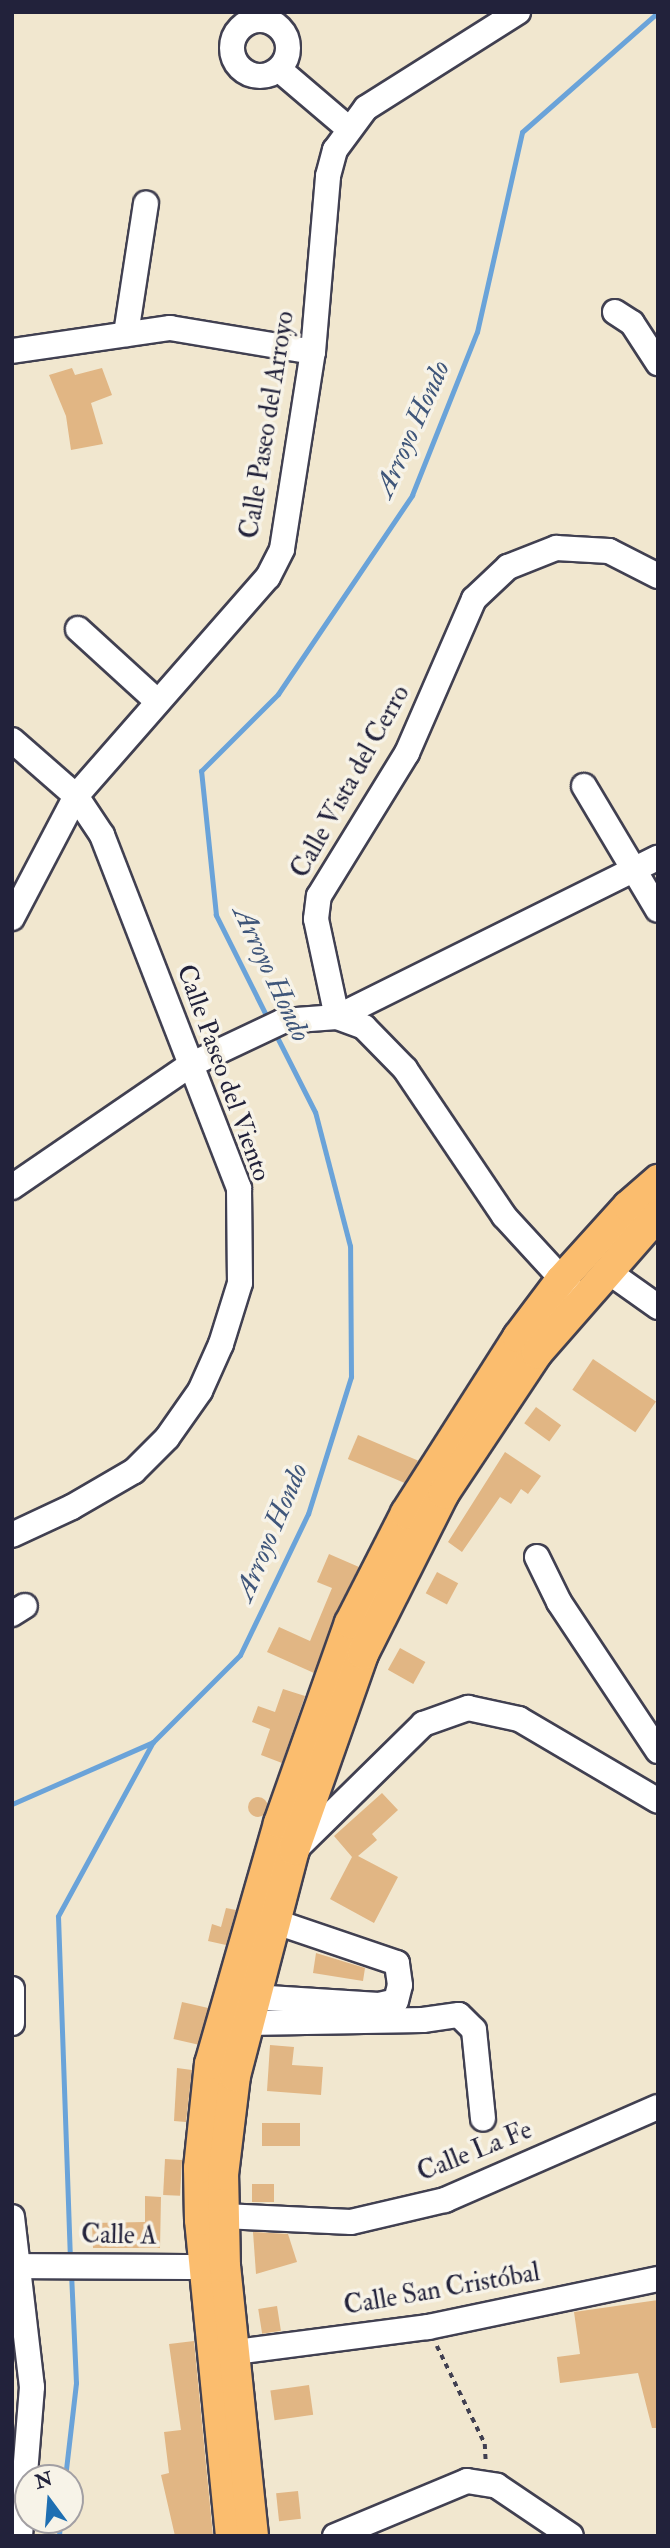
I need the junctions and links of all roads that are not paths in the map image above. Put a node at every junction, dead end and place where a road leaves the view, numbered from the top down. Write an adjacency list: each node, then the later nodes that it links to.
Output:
1 (507, 16): 3 (street, Calle Paseo del Arroyo)
2 (281, 71): 3 (street)
3 (348, 128): 8 (street, Calle Paseo del Arroyo)
4 (146, 204): 6 (street)
5 (615, 312): 9 (street)
6 (126, 334): 7 (street); 8 (street)
7 (12, 351)
8 (313, 352): 12 (street, Calle Paseo del Arroyo)
9 (658, 363)
10 (658, 576): 20 (street, Calle Vista del Cerro)
11 (78, 629): 12 (street)
12 (158, 702): 15 (street, Calle Paseo del Arroyo)
13 (12, 740): 15 (street, Calle Paseo del Viento)
14 (584, 786): 17 (street)
15 (76, 796): 19 (street, Calle Paseo del Arroyo); 21 (street, Calle Paseo del Viento)
16 (658, 858): 17 (street)
17 (634, 868): 18 (street); 20 (street)
18 (658, 910)
19 (12, 918)
20 (337, 1017): 21 (street); 26 (street)
21 (190, 1065): 23 (street); 28 (street, Calle Paseo del Viento)
22 (658, 1180): 26 (main road)
23 (12, 1187)
24 (658, 1215): 25 (main road)
25 (606, 1270): 26 (main road); 27 (street)
26 (571, 1289): 32 (main road); 35 (main road)
27 (658, 1307)
28 (12, 1535)
29 (537, 1558): 30 (street)
30 (658, 1751)
31 (658, 1801): 32 (street)
32 (294, 1850): 33 (main road)
33 (276, 1922): 35 (main road); 35 (street)
34 (12, 1989): 36 (street)
35 (244, 2006): 38 (street); 39 (main road); 42 (main road)
36 (12, 2024)
37 (658, 2107): 39 (street, Calle La Fe)
38 (483, 2119)
39 (223, 2216): 42 (main road)
40 (12, 2217): 41 (street)
41 (16, 2266): 42 (street, Calle A); 45 (street)
42 (215, 2267): 44 (main road); 48 (main road)
43 (658, 2279): 44 (street, Calle San Cristóbal)
44 (235, 2352): 49 (main road)
45 (22, 2392): 47 (street)
46 (388, 2526): 50 (street); 51 (street)
47 (20, 2536)
48 (231, 2536)
49 (253, 2536)
50 (335, 2536)
51 (571, 2536)

